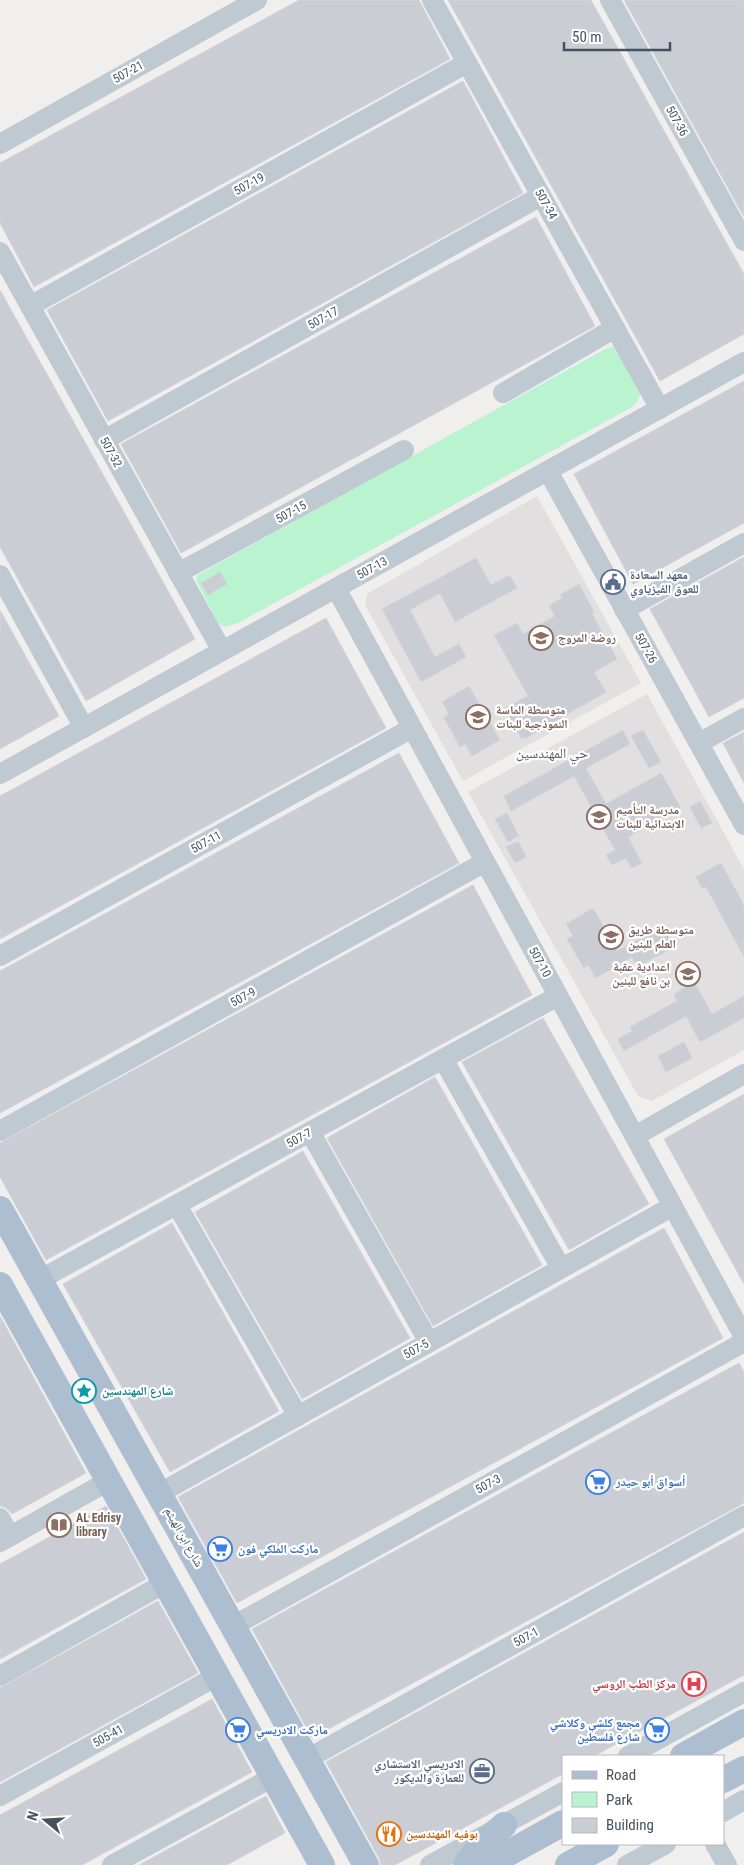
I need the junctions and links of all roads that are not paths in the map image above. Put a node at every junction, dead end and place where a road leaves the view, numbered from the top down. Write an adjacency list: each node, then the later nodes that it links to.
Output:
1 (256, 0): 5 (street, 507-21)
2 (432, 0): 4 (street, 507-34)
3 (610, 0): 7 (street, 507-36)
4 (467, 63): 6 (street, 507-34); 9 (street, 507-19)
5 (0, 144)
6 (541, 196): 10 (street, 507-34); 14 (street, 507-17)
7 (744, 241)
8 (0, 252): 9 (street, 507-32)
9 (30, 306): 14 (street, 507-32)
10 (615, 328): 12 (street); 13 (street, 507-34)
11 (744, 362): 13 (street, 507-13)
12 (502, 393)
13 (660, 409): 16 (street, 507-13)
14 (104, 440): 18 (street, 507-32)
15 (404, 450): 18 (street, 507-15)
16 (548, 471): 20 (street, 507-13); 21 (street, 507-26)
17 (744, 543): 21 (street)
18 (178, 573): 22 (street, 507-32)
19 (0, 575): 24 (street)
20 (336, 588): 22 (street, 507-13); 25 (street, 507-10)
21 (624, 610): 26 (street, 507-26)
22 (222, 651): 24 (street, 507-13)
23 (744, 718): 26 (street)
24 (84, 728): 27 (street, 507-13)
25 (412, 728): 29 (street, 507-10); 30 (street, 507-11)
26 (698, 743): 28 (street, 507-26)
27 (0, 774)
28 (744, 825)
29 (486, 862): 31 (street, 507-10); 34 (street, 507-9)
30 (0, 956)
31 (558, 996): 32 (street, 507-7); 36 (street, 507-10)
32 (443, 1059): 35 (street, 507-7); 40 (street)
33 (744, 1074): 36 (street)
34 (0, 1130)
35 (310, 1132): 37 (street, 507-7); 44 (street)
36 (635, 1136): 38 (street, 507-10)
37 (178, 1205): 41 (street, 507-7); 48 (street)
38 (673, 1206): 40 (street, 507-5); 43 (street, 507-10)
39 (0, 1209): 41 (main road, شارع ابن الهيثم)
40 (561, 1268): 44 (street, 507-5)
41 (39, 1280): 46 (main road, شارع ابن الهيثم)
42 (0, 1285): 47 (main road)
43 (744, 1337)
44 (429, 1342): 48 (street, 507-5)
45 (744, 1342): 55 (street, 507-3)
46 (92, 1372): 47 (main road); 50 (main road, شارع ابن الهيثم)
47 (59, 1391): 49 (main road)
48 (298, 1416): 50 (street, 507-5)
49 (110, 1480): 53 (street); 54 (main road)
50 (160, 1493): 55 (main road, شارع ابن الهيثم)
51 (744, 1516): 62 (street, 507-1)
52 (0, 1518): 53 (street)
53 (5, 1539)
54 (165, 1583): 56 (street); 57 (main road)
55 (233, 1626): 62 (main road, شارع ابن الهيثم)
56 (0, 1676)
57 (217, 1676): 64 (main road); 67 (street, 505-41)
58 (744, 1692): 60 (street)
59 (744, 1722): 61 (main road)
60 (630, 1755)
61 (685, 1755)
62 (307, 1759): 77 (main road, شارع ابن الهيثم)
63 (744, 1769): 65 (main road)
64 (273, 1777): 75 (street); 76 (main road)
65 (724, 1779)
66 (562, 1793): 71 (street)
67 (0, 1796)
68 (744, 1800): 69 (street)
69 (724, 1811)
70 (562, 1824): 80 (main road)
71 (504, 1825): 78 (street); 79 (main road)
72 (604, 1845): 81 (main road)
73 (664, 1845): 82 (street)
74 (716, 1845): 83 (street)
75 (112, 1865)
76 (322, 1865)
77 (366, 1865)
78 (430, 1865)
79 (466, 1865)
80 (487, 1865)
81 (568, 1865)
82 (628, 1865)
83 (727, 1865)

